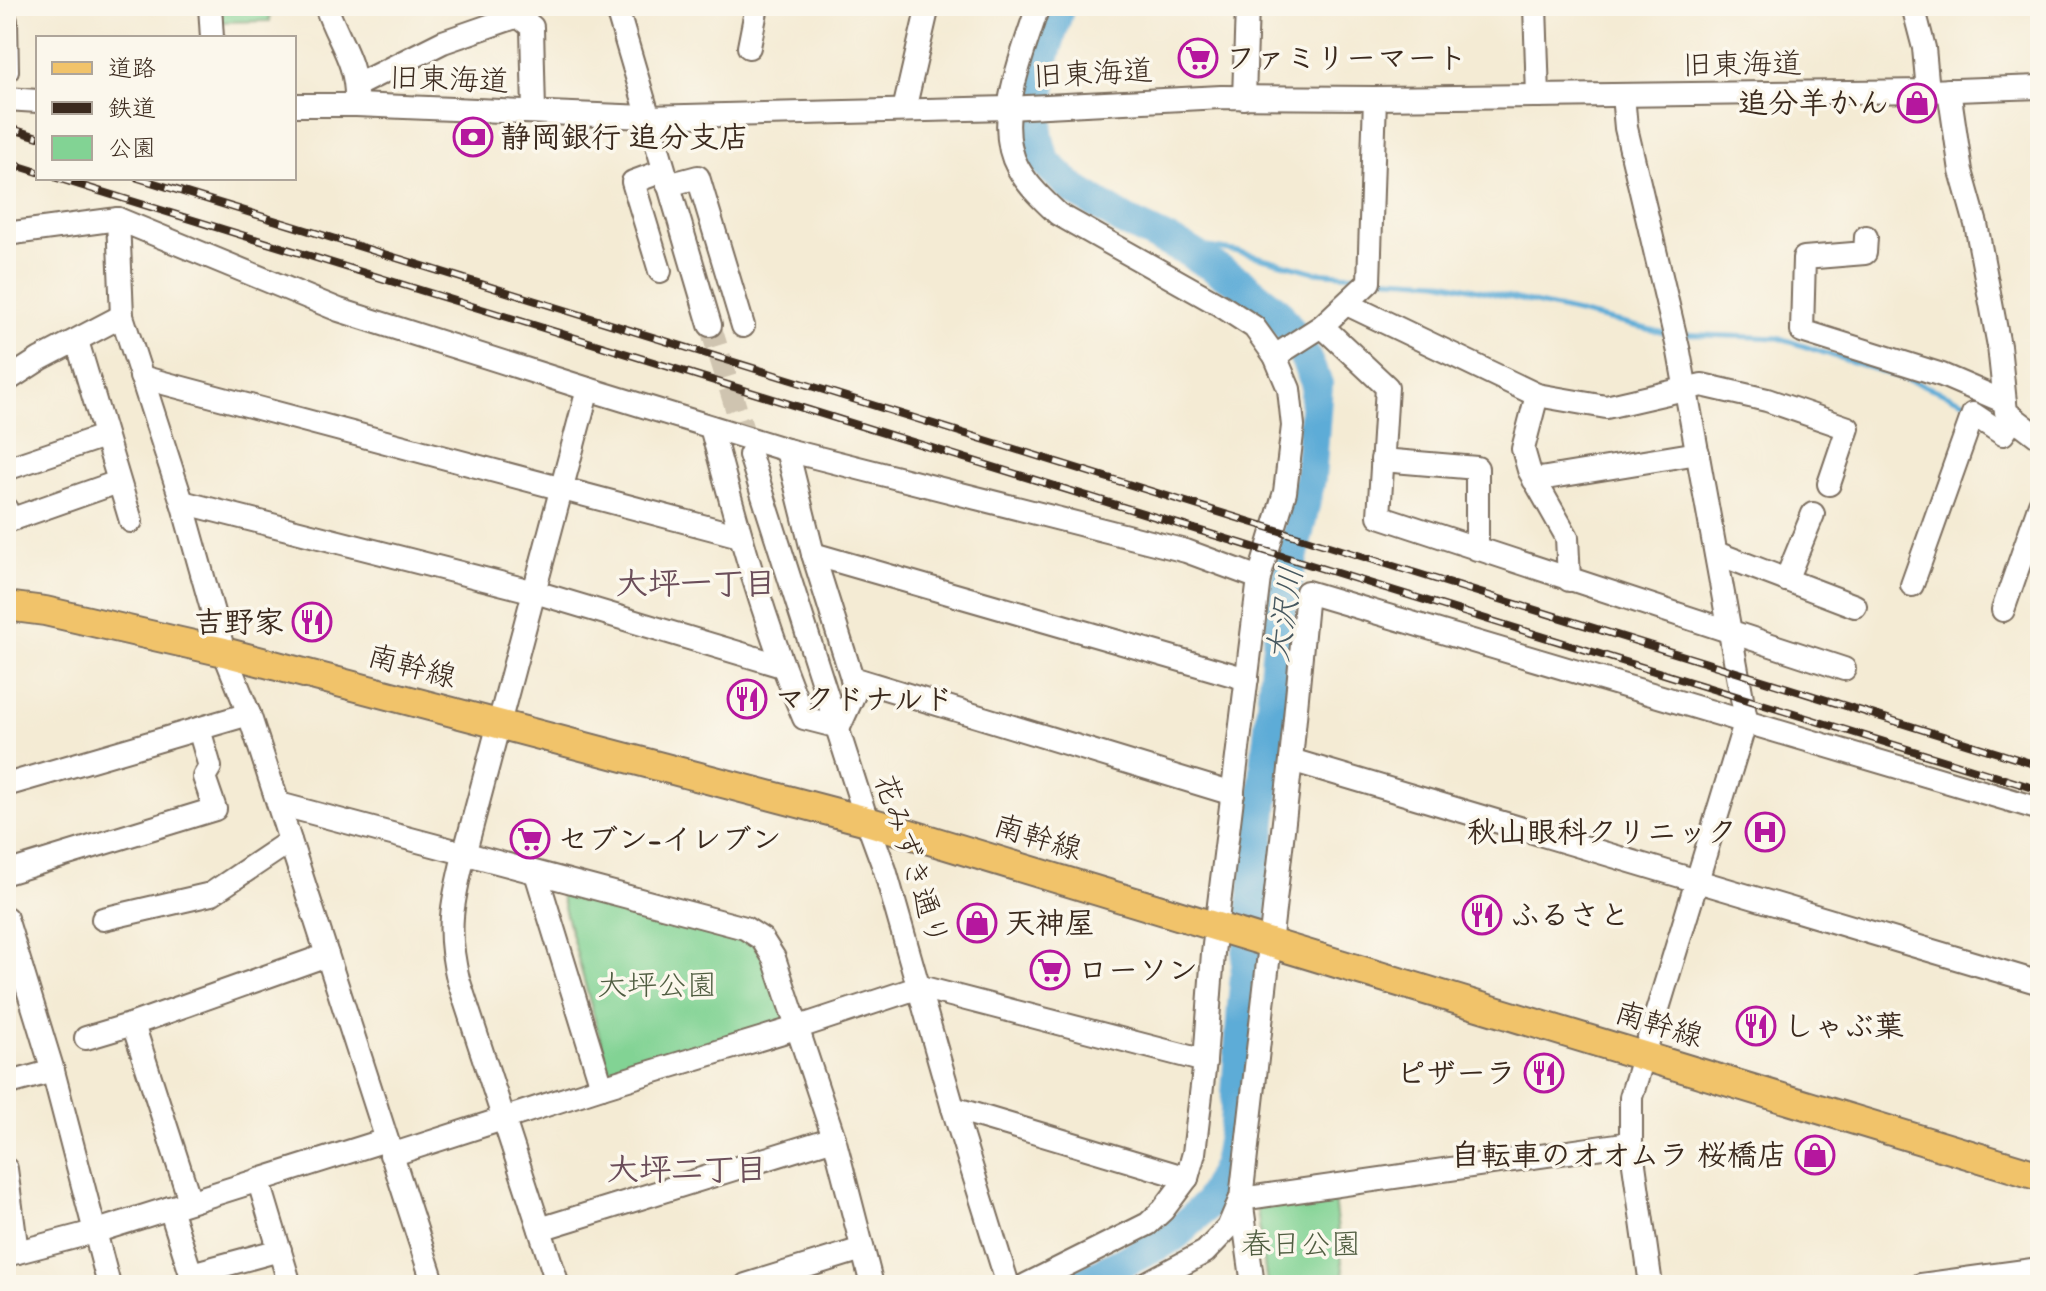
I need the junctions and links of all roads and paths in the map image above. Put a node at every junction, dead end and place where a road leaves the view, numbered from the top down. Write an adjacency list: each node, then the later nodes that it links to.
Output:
1 (210, 6): 12 (street)
2 (326, 6): 17 (street)
3 (616, 6): 28 (street)
4 (757, 6): 13 (street)
5 (928, 6): 26 (street)
6 (1038, 6): 25 (street)
7 (1247, 6): 20 (street)
8 (1535, 6): 19 (street)
9 (1913, 6): 16 (street)
10 (507, 11): 17 (street); 27 (street)
11 (6, 21): 14 (street)
12 (212, 36)
13 (749, 47)
14 (6, 71): 22 (street)
15 (2040, 87): 16 (street, 旧東海道)
16 (1939, 91): 18 (street, 旧東海道); 46 (street)
17 (356, 95): 24 (street, 旧東海道); 27 (street, 旧東海道)
18 (1623, 95): 19 (street, 旧東海道); 43 (street)
19 (1538, 96): 21 (street, 旧東海道)
20 (1244, 98): 21 (street, 旧東海道); 25 (street, 旧東海道)
21 (1375, 98): 34 (street)
22 (7, 100): 23 (street)
23 (36, 101)
24 (296, 105)
25 (1008, 108): 26 (street, 旧東海道); 40 (street)
26 (904, 110): 28 (street, 旧東海道)
27 (534, 112): 28 (street, 旧東海道)
28 (647, 117): 29 (street)
29 (666, 178): 33 (street); 36 (street); 37 (street)
30 (118, 219): 31 (street); 35 (street); 44 (street)
31 (6, 234)
32 (1866, 237): 46 (street)
33 (660, 271)
34 (1347, 304): 38 (street); 45 (street)
35 (122, 316): 39 (street); 41 (street)
36 (710, 325)
37 (743, 326)
38 (1322, 326): 40 (street); 53 (street)
39 (77, 341): 42 (street); 48 (street)
40 (1275, 356): 68 (street)
41 (141, 377): 58 (street); 59 (street)
42 (6, 381)
43 (1687, 388): 45 (street); 51 (street); 57 (street)
44 (588, 389): 47 (street); 58 (street)
45 (1537, 395): 55 (street)
46 (2010, 410): 49 (street); 71 (street)
47 (711, 427): 50 (street); 64 (street)
48 (104, 436): 54 (street); 56 (street)
49 (2040, 438)
50 (787, 450): 67 (street); 68 (street)
51 (1698, 453): 55 (street); 66 (street)
52 (750, 455): 85 (street, 花みずき通り)
53 (1382, 460): 65 (street); 65 (street)
54 (6, 469)
55 (1534, 480): 69 (street)
56 (118, 482): 61 (street); 63 (street)
57 (1829, 484)
58 (562, 489): 64 (street); 72 (street)
59 (182, 502): 72 (street); 77 (street)
60 (2040, 504): 75 (street)
61 (6, 509)
62 (1813, 514): 70 (street)
63 (131, 521)
64 (740, 536): 78 (street)
65 (1477, 549): 69 (street)
66 (1716, 553): 70 (street); 76 (street)
67 (813, 554): 80 (street); 81 (street)
68 (1259, 578): 81 (street)
69 (1569, 580): 76 (street)
70 (1786, 580): 74 (street)
71 (1912, 585)
72 (535, 592): 78 (street); 84 (street)
73 (6, 606): 77 (main road, 南幹線)
74 (1855, 606)
75 (2003, 610)
76 (1731, 633): 79 (street); 83 (street)
77 (224, 652): 82 (street); 84 (main road, 南幹線)
78 (782, 666): 85 (street)
79 (1844, 669)
80 (852, 678): 85 (street); 89 (street)
81 (1247, 679): 89 (street)
82 (249, 714): 86 (street); 90 (street)
83 (1746, 720): 87 (street); 91 (street); 97 (street)
84 (499, 725): 92 (main road, 南幹線); 94 (street)
85 (839, 727): 92 (street, 花みずき通り)
86 (199, 729): 88 (street); 95 (street)
87 (1291, 760): 97 (street); 101 (street)
88 (6, 785)
89 (1233, 794): 100 (street)
90 (279, 804): 93 (street); 94 (street)
91 (2040, 809)
92 (867, 821): 100 (main road, 南幹線); 105 (street, 花みずき通り)
93 (290, 841): 99 (street); 102 (street)
94 (464, 855): 96 (street); 115 (street)
95 (6, 873)
96 (536, 873): 107 (street); 113 (street)
97 (1697, 880): 104 (street); 110 (street)
98 (6, 918): 103 (street)
99 (103, 919)
100 (1220, 928): 101 (main road, 南幹線); 109 (street)
101 (1266, 942): 110 (main road, 南幹線); 123 (street)
102 (327, 955): 106 (street); 118 (street)
103 (12, 965): 111 (street)
104 (2040, 983)
105 (920, 987): 107 (street); 109 (street); 114 (street, 花みずき通り)
106 (133, 1024): 108 (street); 124 (street)
107 (796, 1028): 113 (street); 116 (street)
108 (86, 1038)
109 (1205, 1061): 121 (street)
110 (1638, 1068): 117 (street); 120 (main road, 南幹線)
111 (53, 1071): 112 (street); 126 (street)
112 (6, 1084)
113 (602, 1087): 115 (street)
114 (953, 1108): 121 (street); 137 (street, 花みずき通り)
115 (504, 1119): 118 (street); 125 (street)
116 (834, 1138): 125 (street); 127 (street)
117 (1631, 1143): 123 (street); 141 (street)
118 (389, 1148): 122 (street); 133 (street)
119 (6, 1169): 129 (street)
120 (2040, 1176)
121 (1187, 1178): 138 (street)
122 (259, 1182): 124 (street); 128 (street)
123 (1241, 1199): 139 (street); 140 (street)
124 (180, 1204): 126 (street); 128 (street)
125 (540, 1229): 134 (street)
126 (94, 1232): 129 (street); 131 (street)
127 (862, 1249): 135 (street); 136 (street)
128 (280, 1250): 132 (street)
129 (12, 1254)
130 (2040, 1269): 142 (street)
131 (109, 1285)
132 (290, 1285)
133 (434, 1285)
134 (558, 1285)
135 (746, 1285)
136 (872, 1285)
137 (1008, 1285)
138 (1026, 1285)
139 (1143, 1285)
140 (1253, 1285)
141 (1651, 1285)
142 (1921, 1285)

